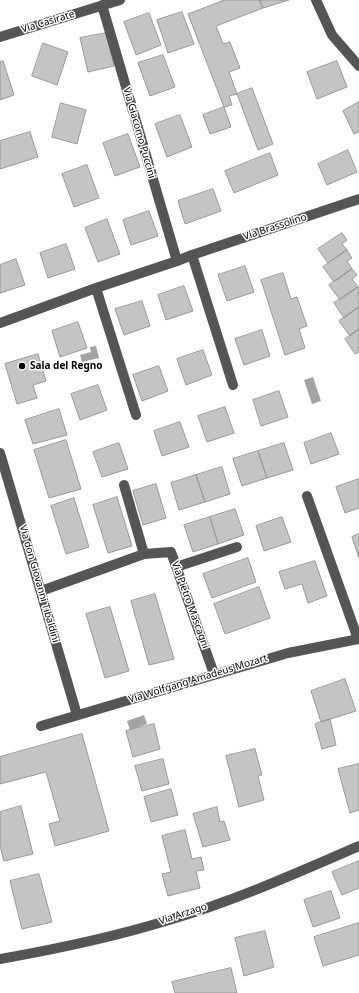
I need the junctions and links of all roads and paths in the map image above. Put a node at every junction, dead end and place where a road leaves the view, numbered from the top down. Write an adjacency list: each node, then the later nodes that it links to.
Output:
1 (120, 0): 3 (street, Via Casirate)
2 (316, 0): 5 (street)
3 (102, 5): 4 (street, Via Casirate); 8 (street, Via Giacomo Puccini)
4 (0, 37)
5 (359, 66)
6 (359, 199): 7 (street, Via Brassolino)
7 (192, 255): 8 (street, Via Brassolino); 11 (street)
8 (177, 261): 9 (street, Via Brassolino)
9 (96, 288): 10 (street, Via Brassolino); 12 (street)
10 (0, 323)
11 (233, 385)
12 (136, 415)
13 (0, 453): 19 (street, Via don Giovanni Tibaldini)
14 (124, 485): 17 (street)
15 (307, 496): 20 (street, Via Wolfgang Amadeus Mozart)
16 (237, 547): 18 (street)
17 (144, 554): 18 (street, Via Pietro Mascagni); 19 (street, Via Pietro Mascagni)
18 (176, 567): 21 (street, Via Pietro Mascagni)
19 (41, 592): 22 (street, Via don Giovanni Tibaldini)
20 (358, 639): 21 (street, Via Wolfgang Amadeus Mozart)
21 (214, 674): 22 (street, Via Wolfgang Amadeus Mozart)
22 (78, 715): 23 (street, Via Wolfgang Amadeus Mozart)
23 (41, 726)
24 (359, 846): 25 (street, Via Arzago)
25 (0, 959)

